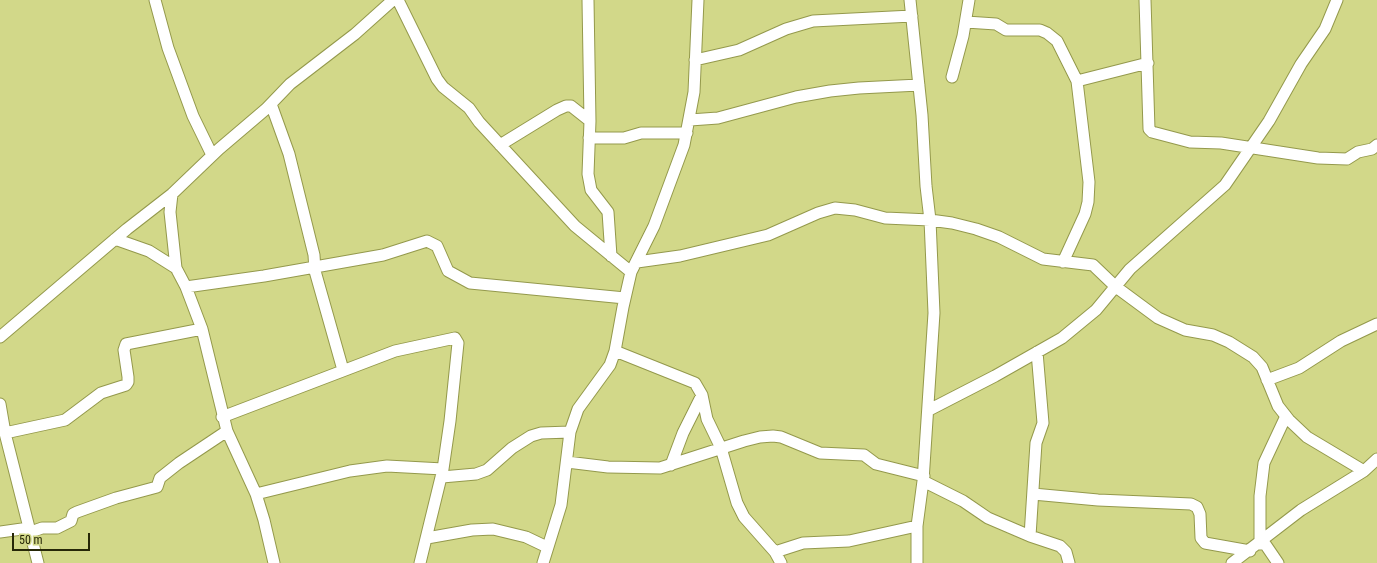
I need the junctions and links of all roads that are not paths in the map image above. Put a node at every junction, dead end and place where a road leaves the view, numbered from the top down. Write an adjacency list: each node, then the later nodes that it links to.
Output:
1 (155, 0): 25 (street)
2 (394, 0): 17 (street)
3 (398, 0): 22 (street)
4 (588, 0): 19 (street)
5 (698, 0): 12 (street)
6 (910, 0): 10 (street)
7 (969, 0): 11 (street)
8 (1145, 0): 13 (street)
9 (1337, 0): 24 (street)
10 (912, 16): 12 (street); 16 (street)
11 (966, 22): 14 (street); 15 (street)
12 (695, 60): 18 (street)
13 (1148, 63): 15 (street); 24 (street)
14 (952, 77)
15 (1077, 81): 30 (street)
16 (919, 84): 18 (street); 27 (street)
17 (271, 104): 25 (street); 31 (street)
18 (690, 120): 20 (street)
19 (590, 121): 21 (street); 22 (street)
20 (687, 133): 21 (street); 32 (street)
21 (589, 138): 29 (street)
22 (500, 145): 29 (street)
23 (1377, 145): 24 (street)
24 (1251, 148): 35 (street)
25 (212, 156): 26 (street)
26 (172, 194): 28 (street); 33 (street)
27 (930, 220): 30 (street); 32 (street); 45 (street)
28 (116, 239): 33 (street); 39 (street)
29 (611, 256): 32 (street)
30 (1063, 262): 35 (street)
31 (314, 266): 34 (street); 36 (street); 42 (street)
32 (634, 267): 36 (street)
33 (176, 268): 34 (street)
34 (186, 286): 38 (street)
35 (1116, 287): 41 (street); 43 (street)
36 (624, 298): 40 (street)
37 (1377, 324): 43 (street)
38 (202, 329): 48 (street); 51 (street)
39 (0, 337)
40 (615, 351): 44 (street); 50 (street)
41 (1038, 352): 45 (street); 60 (street)
42 (343, 370): 48 (street); 57 (street)
43 (1267, 380): 47 (street)
44 (702, 395): 52 (street); 55 (street)
45 (929, 410): 58 (street)
46 (0, 411): 51 (street)
47 (1286, 416): 56 (street); 66 (street)
48 (222, 417): 49 (street)
49 (227, 431): 59 (street); 62 (street)
50 (570, 432): 54 (street); 57 (street)
51 (5, 433): 62 (street)
52 (721, 448): 55 (street); 58 (street); 69 (street)
53 (1377, 459): 56 (street)
54 (567, 462): 55 (street); 67 (street)
55 (671, 465)
56 (1364, 471): 66 (street)
57 (442, 473): 59 (street); 65 (street)
58 (923, 479): 61 (street); 64 (street)
59 (256, 494): 71 (street)
60 (1032, 494): 64 (street); 68 (street)
61 (917, 526): 69 (street); 75 (street)
62 (30, 530): 63 (street); 70 (street)
63 (0, 532)
64 (1030, 536): 76 (street)
65 (427, 538): 67 (street); 72 (street)
66 (1262, 542): 68 (street); 78 (street)
67 (547, 547): 73 (street)
68 (1250, 551): 77 (street)
69 (775, 552): 74 (street)
70 (38, 563)
71 (274, 563)
72 (420, 563)
73 (543, 563)
74 (781, 563)
75 (917, 563)
76 (1069, 563)
77 (1232, 563)
78 (1278, 563)

